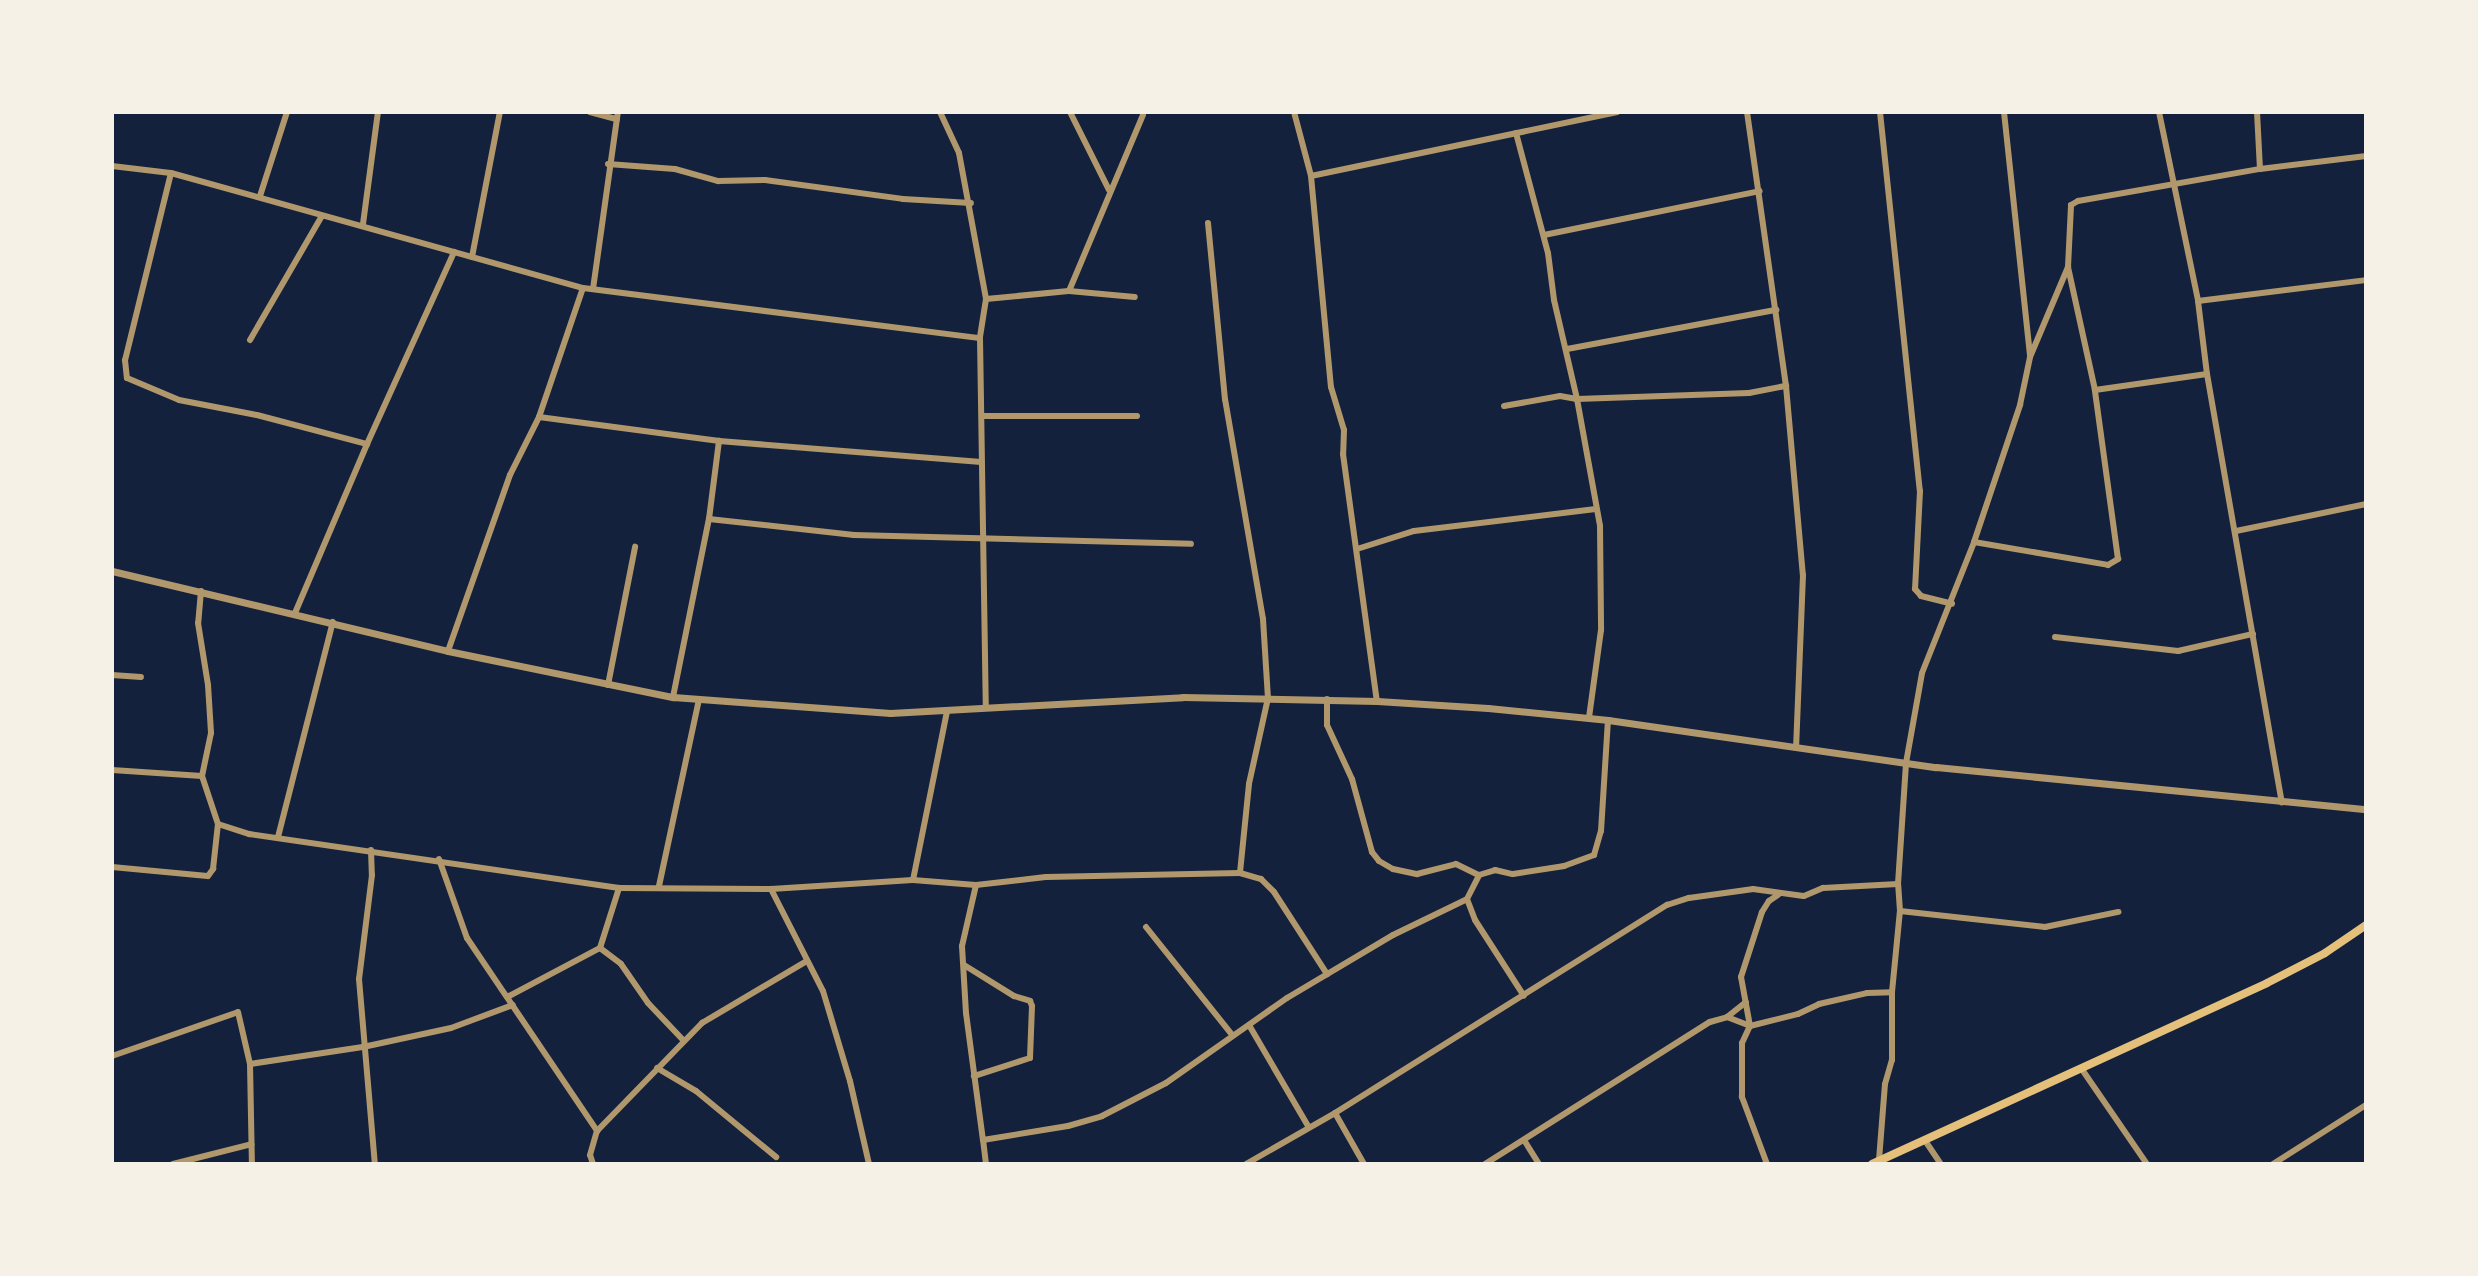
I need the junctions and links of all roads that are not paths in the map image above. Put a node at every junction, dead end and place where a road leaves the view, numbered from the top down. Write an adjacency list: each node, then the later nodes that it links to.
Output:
1 (287, 112): 26 (street)
2 (378, 112): 30 (street)
3 (500, 112): 33 (street)
4 (590, 112): 15 (street)
5 (940, 112): 27 (street)
6 (1070, 112): 24 (street)
7 (1294, 112): 22 (street)
8 (1617, 112): 16 (street)
9 (1747, 112): 25 (street)
10 (1880, 112): 69 (street)
11 (2004, 112): 46 (street)
12 (2159, 112): 23 (street)
13 (2257, 112): 20 (street)
14 (1143, 115): 24 (street)
15 (618, 116): 18 (street)
16 (1516, 133): 22 (street); 31 (street)
17 (2366, 156): 20 (street)
18 (608, 164): 27 (street); 37 (street)
19 (112, 166): 21 (street)
20 (2260, 169): 23 (street)
21 (171, 173): 26 (street); 56 (street)
22 (1311, 176): 66 (street)
23 (2175, 186): 34 (street); 41 (street)
24 (1109, 190): 38 (street)
25 (1760, 191): 31 (street); 42 (street)
26 (260, 196): 28 (street)
27 (971, 203): 40 (street)
28 (322, 216): 30 (street); 44 (street)
29 (1208, 223): 79 (street)
30 (363, 224): 32 (street)
31 (1544, 235): 45 (street)
32 (454, 252): 33 (street); 56 (street)
33 (472, 257): 36 (street)
34 (2068, 267): 46 (street); 49 (street)
35 (2366, 280): 41 (street)
36 (583, 288): 37 (street); 54 (street)
37 (593, 289): 43 (street)
38 (1069, 291): 39 (street); 40 (street)
39 (1135, 297)
40 (986, 299): 43 (street)
41 (2198, 301): 47 (street)
42 (1776, 310): 45 (street); 48 (street)
43 (980, 338): 52 (street)
44 (250, 340)
45 (1567, 349): 50 (street)
46 (2030, 357): 63 (street)
47 (2207, 374): 49 (street); 61 (street)
48 (1786, 386): 50 (street); 87 (street)
49 (2095, 390): 63 (street)
50 (1577, 399): 51 (street); 59 (street)
51 (1504, 406)
52 (984, 416): 53 (street); 57 (street)
53 (1137, 416)
54 (539, 417): 55 (street); 74 (street)
55 (719, 441): 57 (street); 60 (street)
56 (367, 444): 70 (street)
57 (981, 462): 62 (street)
58 (2366, 504): 61 (street)
59 (1596, 509): 66 (street); 85 (street)
60 (709, 519): 62 (street); 78 (street)
61 (2236, 531): 72 (street)
62 (984, 540): 64 (street); 83 (street)
63 (1974, 542): 69 (street)
64 (1191, 544)
65 (635, 547): 77 (street)
66 (1357, 549): 82 (street)
67 (112, 571): 68 (street)
68 (201, 591): 70 (street); 90 (street)
69 (1952, 604): 88 (street)
70 (295, 613): 71 (street)
71 (333, 622): 74 (street); 94 (street)
72 (2253, 634): 73 (street); 91 (street)
73 (2055, 637)
74 (448, 651): 77 (street)
75 (112, 675): 76 (street)
76 (141, 677)
77 (608, 685): 78 (street)
78 (673, 697): 80 (street)
79 (1268, 698): 81 (street); 83 (street); 98 (street)
80 (699, 699): 84 (street); 103 (street)
81 (1327, 699): 82 (street); 99 (street)
82 (1377, 701): 85 (street)
83 (986, 708): 84 (street)
84 (947, 712): 100 (street)
85 (1589, 718): 86 (street)
86 (1608, 720): 87 (street); 99 (street)
87 (1796, 747): 88 (street)
88 (1906, 763): 91 (street); 101 (street)
89 (112, 770): 90 (street)
90 (202, 776): 93 (street)
91 (2282, 802): 92 (street)
92 (2366, 809)
93 (218, 824): 94 (street); 97 (street)
94 (278, 837): 95 (street)
95 (371, 850): 96 (street); 126 (street)
96 (439, 859): 104 (street); 117 (street)
97 (112, 867)
98 (1240, 873): 102 (street); 115 (street)
99 (1479, 875): 107 (street)
100 (913, 880): 102 (street); 105 (street)
101 (1898, 884): 106 (street); 108 (street)
102 (976, 885): 114 (street)
103 (659, 886): 104 (street); 105 (street)
104 (619, 888): 112 (street)
105 (771, 889): 113 (street)
106 (1778, 895): 118 (street); 119 (street)
107 (1467, 899): 115 (street); 118 (street)
108 (1900, 911): 109 (street); 116 (street)
109 (2118, 912)
110 (2366, 925): 130 (main road)
111 (1146, 927): 124 (street)
112 (600, 948): 117 (street); 125 (street)
113 (807, 961): 125 (street); 146 (street)
114 (964, 965): 131 (street); 131 (street)
115 (1327, 974): 122 (street)
116 (1892, 992): 123 (street); 141 (street)
117 (509, 996): 120 (street)
118 (1524, 996): 133 (street)
119 (1746, 1002): 121 (street); 123 (street)
120 (513, 1005): 126 (street); 135 (street)
121 (1727, 1017): 123 (street); 137 (street)
122 (1249, 1025): 124 (street); 134 (street)
123 (1750, 1026): 152 (street)
124 (1233, 1036): 136 (street)
125 (684, 1041): 129 (street)
126 (363, 1047): 128 (street); 144 (street)
127 (112, 1056): 128 (street)
128 (250, 1064): 139 (street)
129 (657, 1068): 135 (street); 140 (street)
130 (2081, 1068): 138 (main road); 154 (street)
131 (974, 1076): 136 (street)
132 (2366, 1105): 155 (street)
133 (1335, 1113): 134 (street); 149 (street)
134 (1308, 1126): 148 (street)
135 (597, 1131): 145 (street)
136 (983, 1140): 147 (street)
137 (1524, 1140): 150 (street); 151 (street)
138 (1926, 1142): 141 (main road); 153 (street)
139 (252, 1144): 142 (street); 143 (street)
140 (776, 1157)
141 (1875, 1162)
142 (173, 1164)
143 (252, 1164)
144 (375, 1164)
145 (593, 1164)
146 (869, 1164)
147 (986, 1164)
148 (1246, 1164)
149 (1364, 1164)
150 (1485, 1164)
151 (1539, 1164)
152 (1767, 1164)
153 (1941, 1164)
154 (2147, 1164)
155 (2273, 1164)

